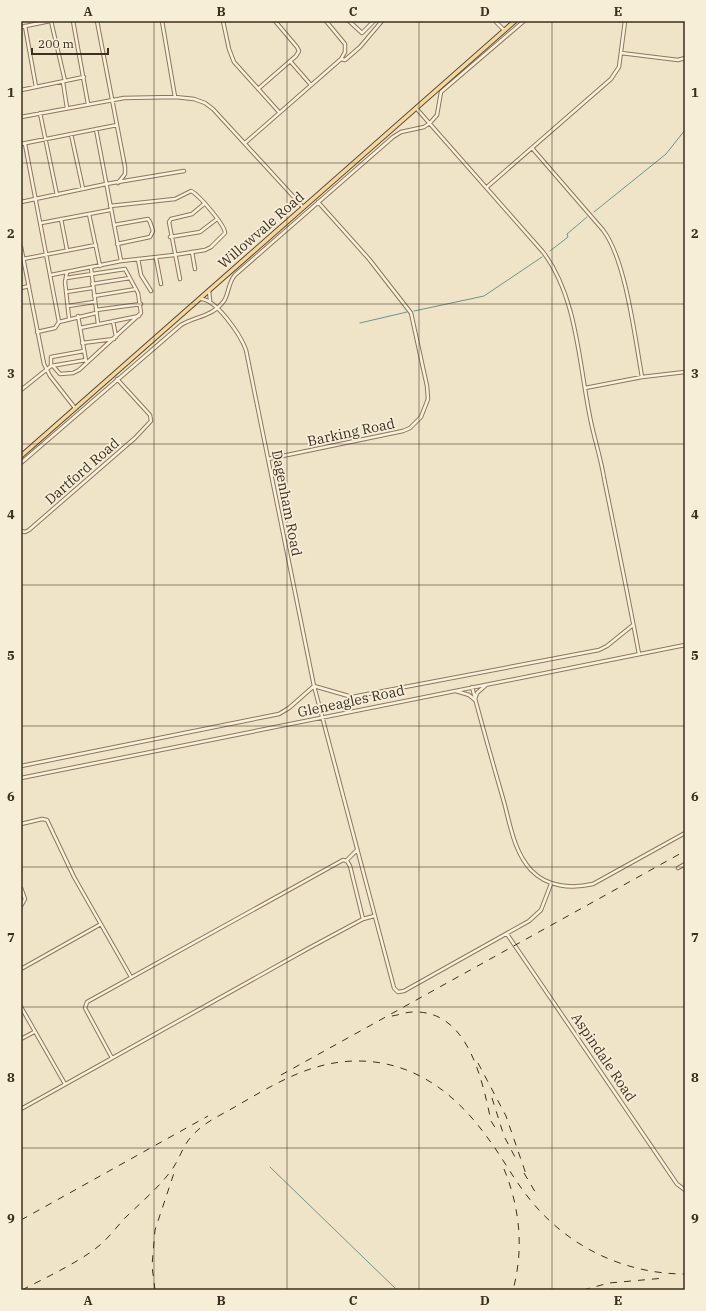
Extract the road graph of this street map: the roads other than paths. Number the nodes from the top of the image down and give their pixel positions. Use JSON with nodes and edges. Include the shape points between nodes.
{"nodes":[{"id":1,"x":51,"y":21,"type":"edge"},
{"id":2,"x":73,"y":21,"type":"edge"},
{"id":3,"x":96,"y":21,"type":"edge"},
{"id":4,"x":162,"y":21,"type":"edge"},
{"id":5,"x":223,"y":21,"type":"edge"},
{"id":6,"x":274,"y":21,"type":"edge"},
{"id":7,"x":326,"y":21,"type":"edge"},
{"id":8,"x":349,"y":21,"type":"edge"},
{"id":9,"x":374,"y":21,"type":"edge"},
{"id":10,"x":382,"y":21,"type":"edge"},
{"id":11,"x":495,"y":21,"type":"edge"},
{"id":12,"x":515,"y":21,"type":"edge"},
{"id":13,"x":524,"y":21,"type":"edge"},
{"id":14,"x":625,"y":21,"type":"edge"},
{"id":15,"x":23,"y":26,"type":"edge"},
{"id":16,"x":504,"y":30,"type":"junction"},
{"id":17,"x":622,"y":53,"type":"junction"},
{"id":18,"x":341,"y":58,"type":"junction"},
{"id":19,"x":685,"y":58,"type":"edge"},
{"id":20,"x":290,"y":61,"type":"junction"},
{"id":21,"x":84,"y":77,"type":"junction"},
{"id":22,"x":64,"y":82,"type":"junction"},
{"id":23,"x":311,"y":85,"type":"junction"},
{"id":24,"x":36,"y":87,"type":"junction"},
{"id":25,"x":21,"y":90,"type":"edge"},
{"id":26,"x":258,"y":90,"type":"junction"},
{"id":27,"x":175,"y":97,"type":"junction"},
{"id":28,"x":112,"y":100,"type":"junction"},
{"id":29,"x":88,"y":104,"type":"junction"},
{"id":30,"x":416,"y":107,"type":"junction"},
{"id":31,"x":67,"y":108,"type":"junction"},
{"id":32,"x":279,"y":112,"type":"junction"},
{"id":33,"x":40,"y":113,"type":"junction"},
{"id":34,"x":21,"y":117,"type":"edge"},
{"id":35,"x":430,"y":123,"type":"junction"},
{"id":36,"x":117,"y":125,"type":"junction"},
{"id":37,"x":96,"y":129,"type":"junction"},
{"id":38,"x":72,"y":134,"type":"junction"},
{"id":39,"x":46,"y":139,"type":"junction"},
{"id":40,"x":245,"y":143,"type":"junction"},
{"id":41,"x":23,"y":144,"type":"edge"},
{"id":42,"x":532,"y":148,"type":"junction"},
{"id":43,"x":184,"y":172,"type":"dead end"},
{"id":44,"x":118,"y":182,"type":"junction"},
{"id":45,"x":106,"y":184,"type":"junction"},
{"id":46,"x":487,"y":187,"type":"junction"},
{"id":47,"x":83,"y":189,"type":"junction"},
{"id":48,"x":57,"y":195,"type":"junction"},
{"id":49,"x":35,"y":199,"type":"junction"},
{"id":50,"x":21,"y":202,"type":"edge"},
{"id":51,"x":318,"y":202,"type":"junction"},
{"id":52,"x":204,"y":204,"type":"junction"},
{"id":53,"x":303,"y":207,"type":"junction"},
{"id":54,"x":110,"y":208,"type":"junction"},
{"id":55,"x":89,"y":214,"type":"junction"},
{"id":56,"x":61,"y":219,"type":"junction"},
{"id":57,"x":217,"y":219,"type":"junction"},
{"id":58,"x":41,"y":224,"type":"junction"},
{"id":59,"x":114,"y":225,"type":"junction"},
{"id":60,"x":170,"y":237,"type":"junction"},
{"id":61,"x":117,"y":244,"type":"junction"},
{"id":62,"x":96,"y":245,"type":"junction"},
{"id":63,"x":21,"y":247,"type":"edge"},
{"id":64,"x":67,"y":250,"type":"junction"},
{"id":65,"x":192,"y":252,"type":"junction"},
{"id":66,"x":46,"y":254,"type":"junction"},
{"id":67,"x":174,"y":256,"type":"junction"},
{"id":68,"x":23,"y":258,"type":"junction"},
{"id":69,"x":156,"y":258,"type":"junction"},
{"id":70,"x":138,"y":259,"type":"junction"},
{"id":71,"x":121,"y":261,"type":"junction"},
{"id":72,"x":100,"y":266,"type":"junction"},
{"id":73,"x":91,"y":268,"type":"junction"},
{"id":74,"x":195,"y":269,"type":"dead end"},
{"id":75,"x":67,"y":272,"type":"junction"},
{"id":76,"x":91,"y":274,"type":"junction"},
{"id":77,"x":51,"y":275,"type":"junction"},
{"id":78,"x":66,"y":278,"type":"junction"},
{"id":79,"x":130,"y":278,"type":"junction"},
{"id":80,"x":180,"y":279,"type":"dead end"},
{"id":81,"x":161,"y":284,"type":"dead end"},
{"id":82,"x":29,"y":286,"type":"junction"},
{"id":83,"x":92,"y":286,"type":"junction"},
{"id":84,"x":21,"y":288,"type":"edge"},
{"id":85,"x":136,"y":289,"type":"junction"},
{"id":86,"x":209,"y":290,"type":"junction"},
{"id":87,"x":151,"y":291,"type":"dead end"},
{"id":88,"x":66,"y":292,"type":"junction"},
{"id":89,"x":94,"y":296,"type":"junction"},
{"id":90,"x":200,"y":299,"type":"junction"},
{"id":91,"x":94,"y":302,"type":"junction"},
{"id":92,"x":211,"y":302,"type":"junction"},
{"id":93,"x":141,"y":304,"type":"junction"},
{"id":94,"x":68,"y":306,"type":"junction"},
{"id":95,"x":217,"y":308,"type":"junction"},
{"id":96,"x":96,"y":312,"type":"junction"},
{"id":97,"x":78,"y":316,"type":"junction"},
{"id":98,"x":139,"y":316,"type":"junction"},
{"id":99,"x":69,"y":318,"type":"junction"},
{"id":100,"x":113,"y":321,"type":"junction"},
{"id":101,"x":59,"y":322,"type":"junction"},
{"id":102,"x":98,"y":324,"type":"junction"},
{"id":103,"x":80,"y":328,"type":"junction"},
{"id":104,"x":38,"y":332,"type":"junction"},
{"id":105,"x":115,"y":338,"type":"junction"},
{"id":106,"x":82,"y":342,"type":"junction"},
{"id":107,"x":84,"y":351,"type":"junction"},
{"id":108,"x":86,"y":362,"type":"junction"},
{"id":109,"x":52,"y":366,"type":"junction"},
{"id":110,"x":46,"y":369,"type":"junction"},
{"id":111,"x":685,"y":372,"type":"edge"},
{"id":112,"x":642,"y":377,"type":"junction"},
{"id":113,"x":117,"y":379,"type":"junction"},
{"id":114,"x":585,"y":388,"type":"junction"},
{"id":115,"x":21,"y":390,"type":"edge"},
{"id":116,"x":75,"y":408,"type":"junction"},
{"id":117,"x":21,"y":456,"type":"edge"},
{"id":118,"x":268,"y":459,"type":"junction"},
{"id":119,"x":21,"y":463,"type":"edge"},
{"id":120,"x":21,"y":531,"type":"edge"},
{"id":121,"x":633,"y":625,"type":"junction"},
{"id":122,"x":685,"y":645,"type":"edge"},
{"id":123,"x":639,"y":654,"type":"junction"},
{"id":124,"x":487,"y":684,"type":"junction"},
{"id":125,"x":314,"y":686,"type":"junction"},
{"id":126,"x":472,"y":687,"type":"junction"},
{"id":127,"x":454,"y":691,"type":"junction"},
{"id":128,"x":475,"y":700,"type":"junction"},
{"id":129,"x":321,"y":718,"type":"junction"},
{"id":130,"x":21,"y":766,"type":"edge"},
{"id":131,"x":21,"y":778,"type":"edge"},
{"id":132,"x":21,"y":824,"type":"edge"},
{"id":133,"x":685,"y":833,"type":"edge"},
{"id":134,"x":358,"y":850,"type":"junction"},
{"id":135,"x":346,"y":860,"type":"junction"},
{"id":136,"x":685,"y":864,"type":"edge"},
{"id":137,"x":678,"y":868,"type":"dead end"},
{"id":138,"x":552,"y":884,"type":"junction"},
{"id":139,"x":21,"y":888,"type":"edge"},
{"id":140,"x":21,"y":906,"type":"edge"},
{"id":141,"x":374,"y":916,"type":"junction"},
{"id":142,"x":363,"y":919,"type":"junction"},
{"id":143,"x":101,"y":924,"type":"junction"},
{"id":144,"x":507,"y":934,"type":"junction"},
{"id":145,"x":21,"y":969,"type":"edge"},
{"id":146,"x":132,"y":977,"type":"junction"},
{"id":147,"x":21,"y":1007,"type":"edge"},
{"id":148,"x":34,"y":1032,"type":"junction"},
{"id":149,"x":21,"y":1039,"type":"edge"},
{"id":150,"x":112,"y":1058,"type":"junction"},
{"id":151,"x":65,"y":1084,"type":"junction"},
{"id":152,"x":21,"y":1109,"type":"edge"},
{"id":153,"x":685,"y":1190,"type":"edge"}],
"edges":[{"from":1,"to":15,"type":"street"},
{"from":1,"to":22,"type":"street"},
{"from":2,"to":21,"type":"street"},
{"from":3,"to":28,"type":"street"},
{"from":4,"to":27,"type":"street"},
{"from":5,"to":26,"type":"street","via":[[234,62]]},
{"from":6,"to":20,"type":"street","via":[[299,50],[298,55]]},
{"from":7,"to":18,"type":"street","via":[[346,44]]},
{"from":8,"to":9,"type":"street","via":[[362,33]]},
{"from":10,"to":18,"type":"street","via":[[352,56],[345,60]]},
{"from":11,"to":16,"type":"street"},
{"from":12,"to":16,"type":"main road","name":"Willowvale Road"},
{"from":13,"to":35,"type":"street","via":[[441,92],[437,115]]},
{"from":14,"to":17,"type":"street"},
{"from":15,"to":24,"type":"street"},
{"from":16,"to":30,"type":"main road","name":"Willowvale Road"},
{"from":17,"to":19,"type":"street","via":[[678,60]]},
{"from":17,"to":42,"type":"street","via":[[619,67],[611,78]]},
{"from":18,"to":23,"type":"street"},
{"from":20,"to":23,"type":"street"},
{"from":20,"to":26,"type":"street"},
{"from":21,"to":22,"type":"street"},
{"from":21,"to":29,"type":"street"},
{"from":22,"to":24,"type":"street"},
{"from":22,"to":31,"type":"street"},
{"from":23,"to":32,"type":"street"},
{"from":24,"to":25,"type":"street"},
{"from":26,"to":32,"type":"street"},
{"from":27,"to":28,"type":"street"},
{"from":27,"to":40,"type":"street","via":[[205,102]]},
{"from":28,"to":29,"type":"street"},
{"from":28,"to":36,"type":"street"},
{"from":29,"to":31,"type":"street"},
{"from":30,"to":35,"type":"street"},
{"from":30,"to":53,"type":"main road","name":"Willowvale Road"},
{"from":31,"to":33,"type":"street"},
{"from":32,"to":40,"type":"street"},
{"from":33,"to":34,"type":"street"},
{"from":33,"to":39,"type":"street"},
{"from":35,"to":46,"type":"street"},
{"from":35,"to":51,"type":"street","via":[[393,137]]},
{"from":36,"to":37,"type":"street"},
{"from":36,"to":44,"type":"street","via":[[125,171]]},
{"from":37,"to":38,"type":"street"},
{"from":37,"to":45,"type":"street"},
{"from":38,"to":39,"type":"street"},
{"from":38,"to":47,"type":"street"},
{"from":39,"to":41,"type":"street"},
{"from":39,"to":48,"type":"street"},
{"from":40,"to":53,"type":"street"},
{"from":41,"to":49,"type":"street"},
{"from":42,"to":46,"type":"street"},
{"from":42,"to":112,"type":"street","via":[[612,243],[623,280]]},
{"from":43,"to":44,"type":"street"},
{"from":44,"to":45,"type":"street"},
{"from":45,"to":47,"type":"street"},
{"from":45,"to":54,"type":"street"},
{"from":46,"to":114,"type":"street","via":[[543,252],[560,279],[568,303]]},
{"from":47,"to":48,"type":"street"},
{"from":48,"to":49,"type":"street"},
{"from":49,"to":50,"type":"street"},
{"from":49,"to":58,"type":"street"},
{"from":51,"to":95,"type":"street","via":[[235,275],[224,301]]},
{"from":51,"to":118,"type":"street","name":"Barking Road","via":[[410,310],[428,392],[427,406],[416,423],[403,431]]},
{"from":52,"to":54,"type":"street","via":[[191,191],[175,199]]},
{"from":52,"to":57,"type":"street"},
{"from":52,"to":60,"type":"street","via":[[192,214],[170,220]]},
{"from":53,"to":86,"type":"main road","name":"Willowvale Road"},
{"from":54,"to":55,"type":"street"},
{"from":54,"to":59,"type":"street"},
{"from":55,"to":56,"type":"street"},
{"from":55,"to":62,"type":"street"},
{"from":56,"to":58,"type":"street"},
{"from":56,"to":64,"type":"street"},
{"from":57,"to":60,"type":"street","via":[[200,232]]},
{"from":57,"to":65,"type":"street","via":[[225,229],[224,235],[208,248]]},
{"from":58,"to":66,"type":"street"},
{"from":59,"to":61,"type":"street"},
{"from":59,"to":61,"type":"street","via":[[148,219],[153,231],[150,237]]},
{"from":60,"to":67,"type":"street"},
{"from":61,"to":71,"type":"street"},
{"from":62,"to":64,"type":"street"},
{"from":62,"to":72,"type":"street"},
{"from":63,"to":68,"type":"street"},
{"from":64,"to":66,"type":"street"},
{"from":65,"to":67,"type":"street"},
{"from":65,"to":74,"type":"street"},
{"from":66,"to":68,"type":"street"},
{"from":66,"to":77,"type":"street"},
{"from":67,"to":69,"type":"street"},
{"from":67,"to":80,"type":"street"},
{"from":68,"to":82,"type":"street"},
{"from":69,"to":70,"type":"street"},
{"from":69,"to":81,"type":"street"},
{"from":70,"to":71,"type":"street"},
{"from":70,"to":87,"type":"street","via":[[141,275]]},
{"from":71,"to":72,"type":"street"},
{"from":72,"to":73,"type":"street"},
{"from":73,"to":75,"type":"street"},
{"from":73,"to":76,"type":"street"},
{"from":75,"to":77,"type":"street"},
{"from":75,"to":78,"type":"street"},
{"from":76,"to":78,"type":"street"},
{"from":76,"to":79,"type":"street","via":[[124,269]]},
{"from":76,"to":83,"type":"street"},
{"from":77,"to":101,"type":"street"},
{"from":78,"to":88,"type":"street"},
{"from":79,"to":83,"type":"street"},
{"from":79,"to":85,"type":"street"},
{"from":82,"to":84,"type":"street"},
{"from":82,"to":104,"type":"street"},
{"from":83,"to":88,"type":"street"},
{"from":83,"to":89,"type":"street"},
{"from":85,"to":89,"type":"street"},
{"from":85,"to":93,"type":"street"},
{"from":86,"to":90,"type":"main road","name":"Willowvale Road"},
{"from":86,"to":92,"type":"street"},
{"from":88,"to":94,"type":"street"},
{"from":89,"to":91,"type":"street"},
{"from":90,"to":92,"type":"street","name":"Dagenham Road"},
{"from":90,"to":116,"type":"main road","name":"Willowvale Road"},
{"from":91,"to":94,"type":"street"},
{"from":91,"to":96,"type":"street"},
{"from":92,"to":95,"type":"street","name":"Dagenham Road"},
{"from":93,"to":96,"type":"street"},
{"from":93,"to":98,"type":"street"},
{"from":94,"to":99,"type":"street"},
{"from":95,"to":113,"type":"street","via":[[201,318],[181,324]]},
{"from":95,"to":118,"type":"street","name":"Dagenham Road","via":[[240,336],[246,350]]},
{"from":96,"to":97,"type":"street"},
{"from":96,"to":102,"type":"street"},
{"from":97,"to":99,"type":"street"},
{"from":97,"to":103,"type":"street"},
{"from":98,"to":100,"type":"street"},
{"from":98,"to":105,"type":"street"},
{"from":99,"to":101,"type":"street"},
{"from":100,"to":102,"type":"street"},
{"from":100,"to":105,"type":"street"},
{"from":101,"to":104,"type":"street","via":[[55,328]]},
{"from":102,"to":103,"type":"street"},
{"from":103,"to":106,"type":"street"},
{"from":104,"to":110,"type":"street"},
{"from":105,"to":106,"type":"street"},
{"from":105,"to":108,"type":"street"},
{"from":106,"to":107,"type":"street"},
{"from":107,"to":108,"type":"street"},
{"from":107,"to":109,"type":"street","via":[[51,357]]},
{"from":108,"to":109,"type":"street"},
{"from":108,"to":109,"type":"street","via":[[73,373],[64,375]]},
{"from":109,"to":110,"type":"street"},
{"from":110,"to":115,"type":"street"},
{"from":110,"to":116,"type":"street"},
{"from":111,"to":112,"type":"street"},
{"from":112,"to":114,"type":"street"},
{"from":113,"to":119,"type":"street"},
{"from":113,"to":120,"type":"street","name":"Dartford Road","via":[[150,415],[149,424],[29,530]]},
{"from":114,"to":121,"type":"street"},
{"from":116,"to":117,"type":"main road","name":"Willowvale Road"},
{"from":118,"to":125,"type":"street","name":"Dagenham Road"},
{"from":121,"to":123,"type":"street"},
{"from":121,"to":125,"type":"street","via":[[599,650],[352,697]]},
{"from":122,"to":123,"type":"street","name":"Gleneagles Road"},
{"from":123,"to":124,"type":"street","name":"Gleneagles Road"},
{"from":124,"to":126,"type":"street","name":"Gleneagles Road"},
{"from":124,"to":128,"type":"street","via":[[477,693]]},
{"from":125,"to":129,"type":"street","name":"Dagenham Road"},
{"from":125,"to":130,"type":"street","via":[[279,714]]},
{"from":126,"to":127,"type":"street","name":"Gleneagles Road"},
{"from":126,"to":128,"type":"street"},
{"from":127,"to":128,"type":"street","via":[[469,695]]},
{"from":127,"to":129,"type":"street","name":"Gleneagles Road"},
{"from":128,"to":138,"type":"street","via":[[519,852],[531,870]]},
{"from":129,"to":131,"type":"street","name":"Gleneagles Road"},
{"from":129,"to":134,"type":"street","name":"Dagenham Road"},
{"from":132,"to":143,"type":"street","via":[[47,820],[74,877]]},
{"from":133,"to":138,"type":"street","via":[[593,884],[575,887]]},
{"from":134,"to":135,"type":"street"},
{"from":134,"to":141,"type":"street","name":"Dagenham Road"},
{"from":135,"to":142,"type":"street","via":[[350,866]]},
{"from":135,"to":146,"type":"street"},
{"from":136,"to":137,"type":"street"},
{"from":138,"to":144,"type":"street","via":[[539,913]]},
{"from":139,"to":140,"type":"street","via":[[25,899]]},
{"from":141,"to":142,"type":"street"},
{"from":141,"to":144,"type":"street","name":"Dagenham Road","via":[[394,987],[398,992]]},
{"from":142,"to":150,"type":"street"},
{"from":143,"to":145,"type":"street"},
{"from":143,"to":146,"type":"street"},
{"from":144,"to":153,"type":"street","name":"Aspindale Road","via":[[677,1184]]},
{"from":146,"to":150,"type":"street","via":[[87,1002],[85,1006]]},
{"from":147,"to":148,"type":"street"},
{"from":148,"to":149,"type":"street"},
{"from":148,"to":151,"type":"street"},
{"from":150,"to":151,"type":"street"},
{"from":151,"to":152,"type":"street"}]}
